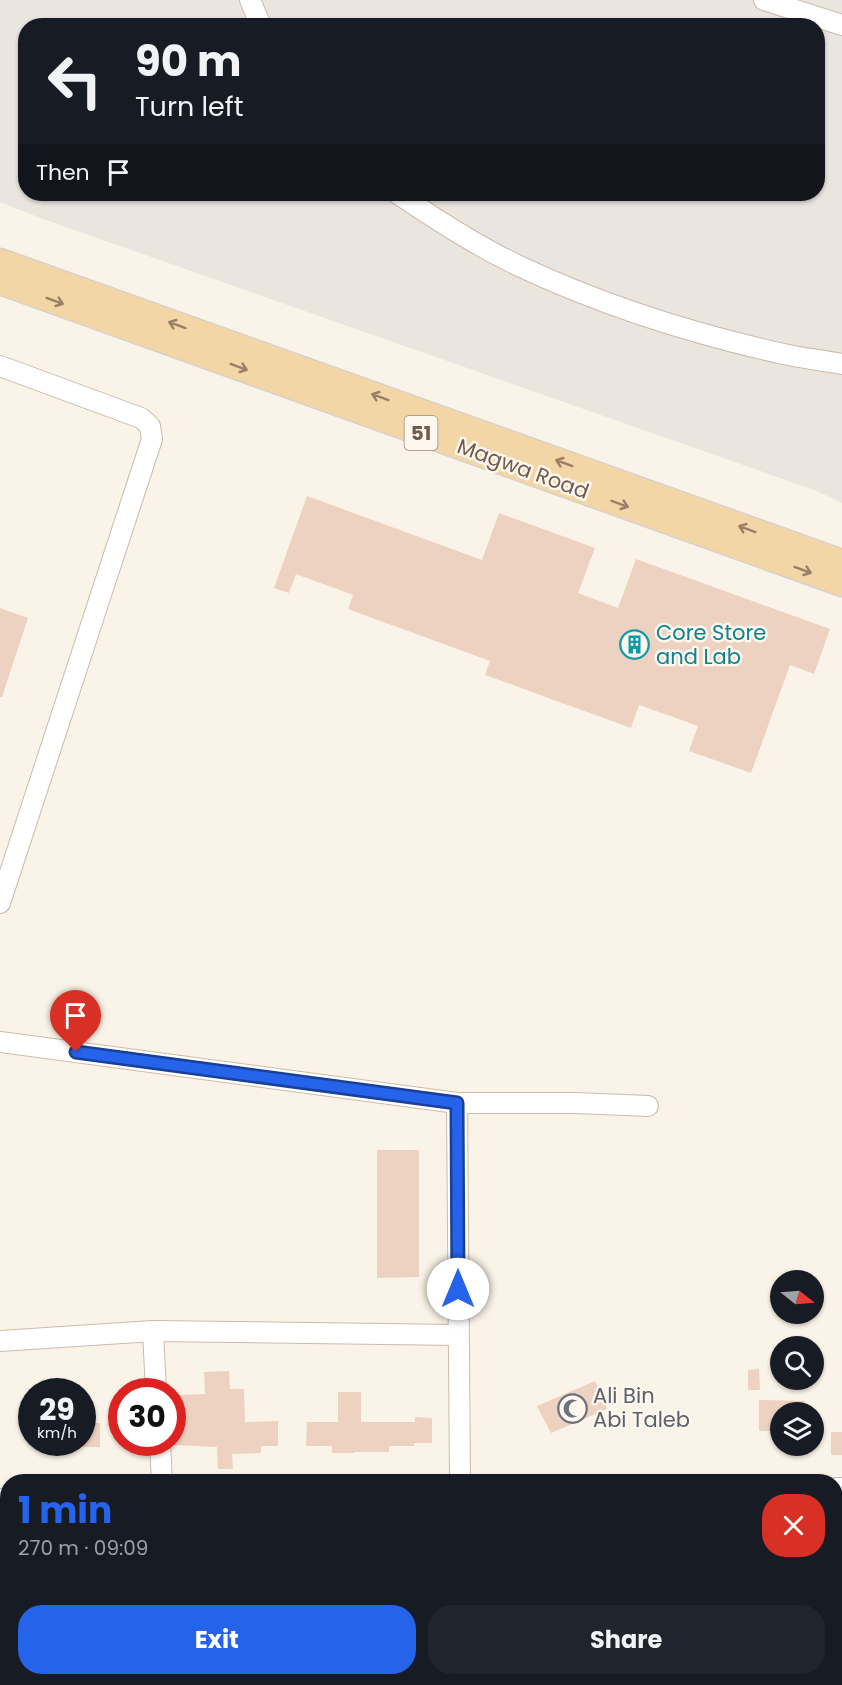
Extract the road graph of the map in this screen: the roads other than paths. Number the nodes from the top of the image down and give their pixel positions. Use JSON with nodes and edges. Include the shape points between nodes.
{"nodes":[{"id":1,"x":250,"y":0,"type":"edge"},
{"id":2,"x":764,"y":0,"type":"edge"},
{"id":3,"x":258,"y":18,"type":"edge"},
{"id":4,"x":818,"y":18,"type":"edge"},
{"id":5,"x":825,"y":20,"type":"edge"},
{"id":6,"x":842,"y":26,"type":"edge"},
{"id":7,"x":408,"y":201,"type":"edge"},
{"id":8,"x":0,"y":261,"type":"edge"},
{"id":9,"x":0,"y":282,"type":"edge"},
{"id":10,"x":842,"y":364,"type":"edge"},
{"id":11,"x":0,"y":366,"type":"edge"},
{"id":12,"x":842,"y":562,"type":"edge"},
{"id":13,"x":842,"y":584,"type":"edge"},
{"id":14,"x":1,"y":896,"type":"edge"},
{"id":15,"x":3,"y":1038,"type":"edge"},
{"id":16,"x":457,"y":1103,"type":"junction"},
{"id":17,"x":648,"y":1106,"type":"dead end"},
{"id":18,"x":153,"y":1331,"type":"junction"},
{"id":19,"x":458,"y":1335,"type":"junction"},
{"id":20,"x":0,"y":1341,"type":"edge"},
{"id":21,"x":155,"y":1378,"type":"edge"},
{"id":22,"x":161,"y":1456,"type":"edge"},
{"id":23,"x":162,"y":1474,"type":"edge"},
{"id":24,"x":459,"y":1474,"type":"edge"}],
"edges":[{"from":1,"to":3,"type":"street"},
{"from":2,"to":4,"type":"street"},
{"from":5,"to":6,"type":"street"},
{"from":7,"to":10,"type":"street","via":[[519,266],[596,298],[685,330],[781,354]]},
{"from":12,"to":8,"type":"main road","name":"Magwa Road","number":"51","one_way":true},
{"from":9,"to":13,"type":"main road","name":"Magwa Road","number":"51","one_way":true},
{"from":11,"to":14,"type":"street","via":[[141,418],[150,426],[152,439]]},
{"from":15,"to":16,"type":"street"},
{"from":16,"to":17,"type":"street"},
{"from":16,"to":19,"type":"street"},
{"from":18,"to":19,"type":"street"},
{"from":18,"to":20,"type":"street"},
{"from":18,"to":21,"type":"street"},
{"from":19,"to":24,"type":"street"},
{"from":22,"to":23,"type":"street"}]}
